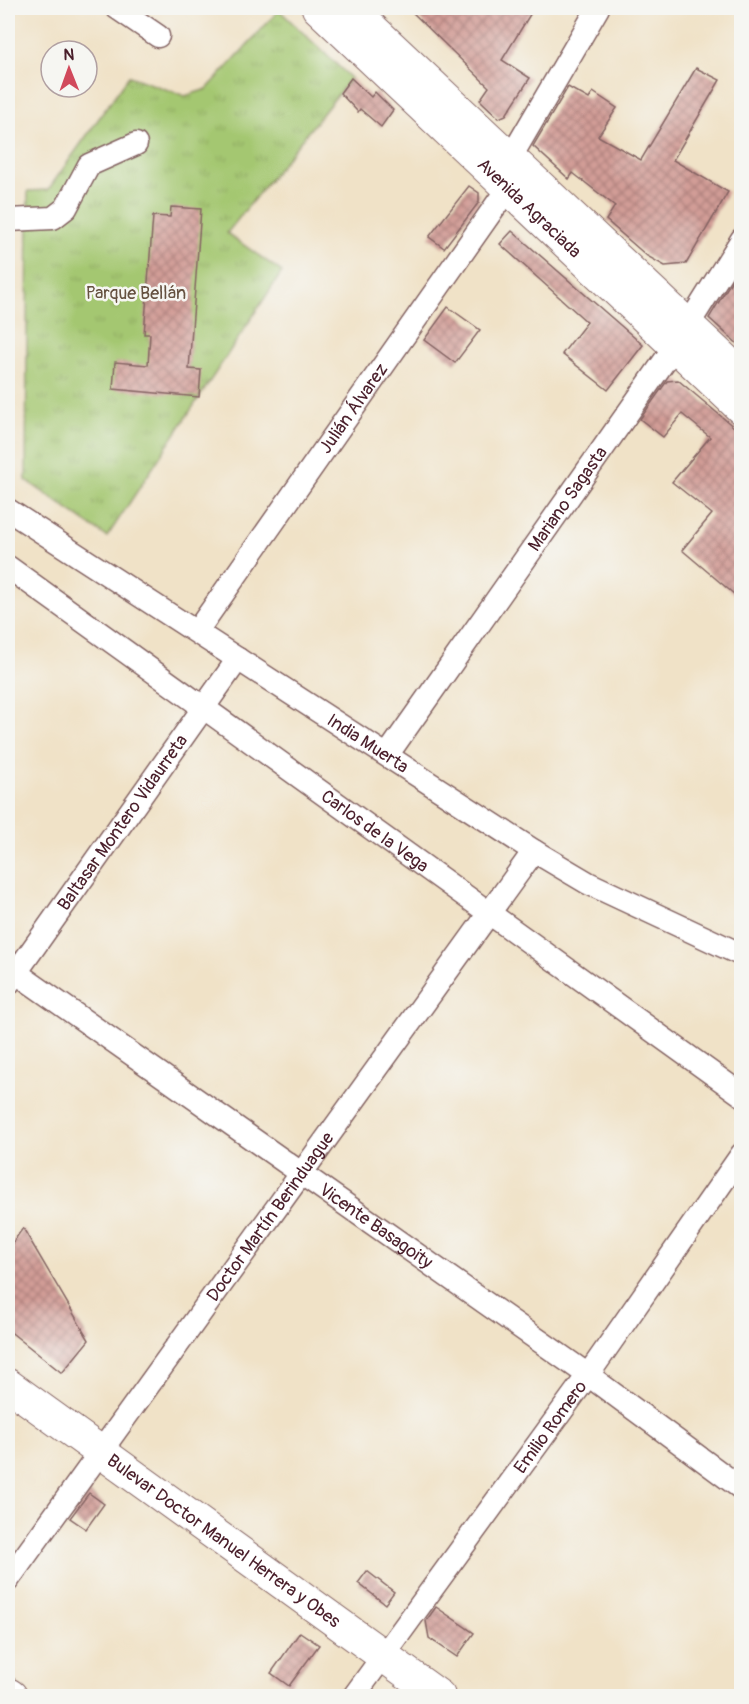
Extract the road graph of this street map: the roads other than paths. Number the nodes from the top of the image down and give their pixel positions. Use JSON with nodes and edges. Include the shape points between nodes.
{"nodes":[{"id":1,"x":117,"y":8,"type":"edge"},
{"id":2,"x":318,"y":8,"type":"edge"},
{"id":3,"x":350,"y":8,"type":"edge"},
{"id":4,"x":598,"y":8,"type":"edge"},
{"id":5,"x":158,"y":36,"type":"dead end"},
{"id":6,"x":136,"y":144,"type":"dead end"},
{"id":7,"x":511,"y":157,"type":"junction"},
{"id":8,"x":508,"y":188,"type":"junction"},
{"id":9,"x":8,"y":218,"type":"edge"},
{"id":10,"x":8,"y":235,"type":"edge"},
{"id":11,"x":741,"y":239,"type":"edge"},
{"id":12,"x":681,"y":335,"type":"junction"},
{"id":13,"x":741,"y":376,"type":"edge"},
{"id":14,"x":741,"y":409,"type":"edge"},
{"id":15,"x":8,"y":510,"type":"edge"},
{"id":16,"x":8,"y":567,"type":"edge"},
{"id":17,"x":197,"y":631,"type":"junction"},
{"id":18,"x":238,"y":659,"type":"junction"},
{"id":19,"x":204,"y":708,"type":"junction"},
{"id":20,"x":388,"y":754,"type":"junction"},
{"id":21,"x":534,"y":851,"type":"junction"},
{"id":22,"x":489,"y":914,"type":"junction"},
{"id":23,"x":741,"y":955,"type":"edge"},
{"id":24,"x":10,"y":975,"type":"edge"},
{"id":25,"x":741,"y":1095,"type":"edge"},
{"id":26,"x":741,"y":1154,"type":"edge"},
{"id":27,"x":301,"y":1174,"type":"junction"},
{"id":28,"x":588,"y":1375,"type":"junction"},
{"id":29,"x":8,"y":1384,"type":"edge"},
{"id":30,"x":101,"y":1450,"type":"junction"},
{"id":31,"x":741,"y":1489,"type":"edge"},
{"id":32,"x":8,"y":1580,"type":"edge"},
{"id":33,"x":382,"y":1658,"type":"junction"},
{"id":34,"x":8,"y":1694,"type":"edge"},
{"id":35,"x":11,"y":1696,"type":"edge"},
{"id":36,"x":354,"y":1696,"type":"edge"},
{"id":37,"x":439,"y":1696,"type":"edge"}],
"edges":[{"from":1,"to":5,"type":"street"},
{"from":2,"to":8,"type":"main road","name":"Avenida Agraciada"},
{"from":3,"to":7,"type":"main road","name":"Avenida Agraciada"},
{"from":4,"to":7,"type":"street"},
{"from":6,"to":9,"type":"street","via":[[89,165],[66,208],[53,218]]},
{"from":7,"to":12,"type":"main road","name":"Avenida Agraciada"},
{"from":8,"to":12,"type":"main road","name":"Avenida Agraciada"},
{"from":8,"to":17,"type":"street","name":"Julián Álvarez"},
{"from":9,"to":10,"type":"street"},
{"from":11,"to":12,"type":"street","name":"Mariano Sagasta"},
{"from":12,"to":13,"type":"main road","name":"Avenida Agraciada"},
{"from":12,"to":14,"type":"main road","name":"Avenida Agraciada"},
{"from":12,"to":20,"type":"street","name":"Mariano Sagasta"},
{"from":15,"to":17,"type":"street","name":"India Muerta"},
{"from":16,"to":19,"type":"street","name":"Carlos de la Vega"},
{"from":17,"to":18,"type":"street","name":"India Muerta"},
{"from":18,"to":19,"type":"street","name":"Baltasar Montero Vidaurreta"},
{"from":18,"to":20,"type":"street","name":"India Muerta"},
{"from":19,"to":22,"type":"street","name":"Carlos de la Vega"},
{"from":19,"to":24,"type":"street","name":"Baltasar Montero Vidaurreta"},
{"from":20,"to":21,"type":"street","name":"India Muerta"},
{"from":21,"to":22,"type":"street","name":"Doctor Martín Berinduague"},
{"from":21,"to":23,"type":"street","name":"India Muerta","via":[[588,883]]},
{"from":22,"to":25,"type":"street","name":"Carlos de la Vega"},
{"from":22,"to":27,"type":"street","name":"Doctor Martín Berinduague"},
{"from":24,"to":27,"type":"street","name":"Vicente Basagoity"},
{"from":26,"to":28,"type":"street","name":"Emilio Romero"},
{"from":27,"to":28,"type":"street","name":"Vicente Basagoity"},
{"from":27,"to":30,"type":"street","name":"Doctor Martín Berinduague"},
{"from":28,"to":31,"type":"street","name":"Vicente Basagoity"},
{"from":28,"to":33,"type":"street","name":"Emilio Romero"},
{"from":29,"to":30,"type":"main road","name":"Bulevar Doctor Manuel Herrera y Obes"},
{"from":30,"to":32,"type":"street","name":"Doctor Martín Berinduague"},
{"from":30,"to":33,"type":"main road","name":"Bulevar Doctor Manuel Herrera y Obes"},
{"from":33,"to":36,"type":"street","name":"Emilio Romero"},
{"from":33,"to":37,"type":"main road","name":"Bulevar Doctor Manuel Herrera y Obes"},
{"from":34,"to":35,"type":"main road"}]}
